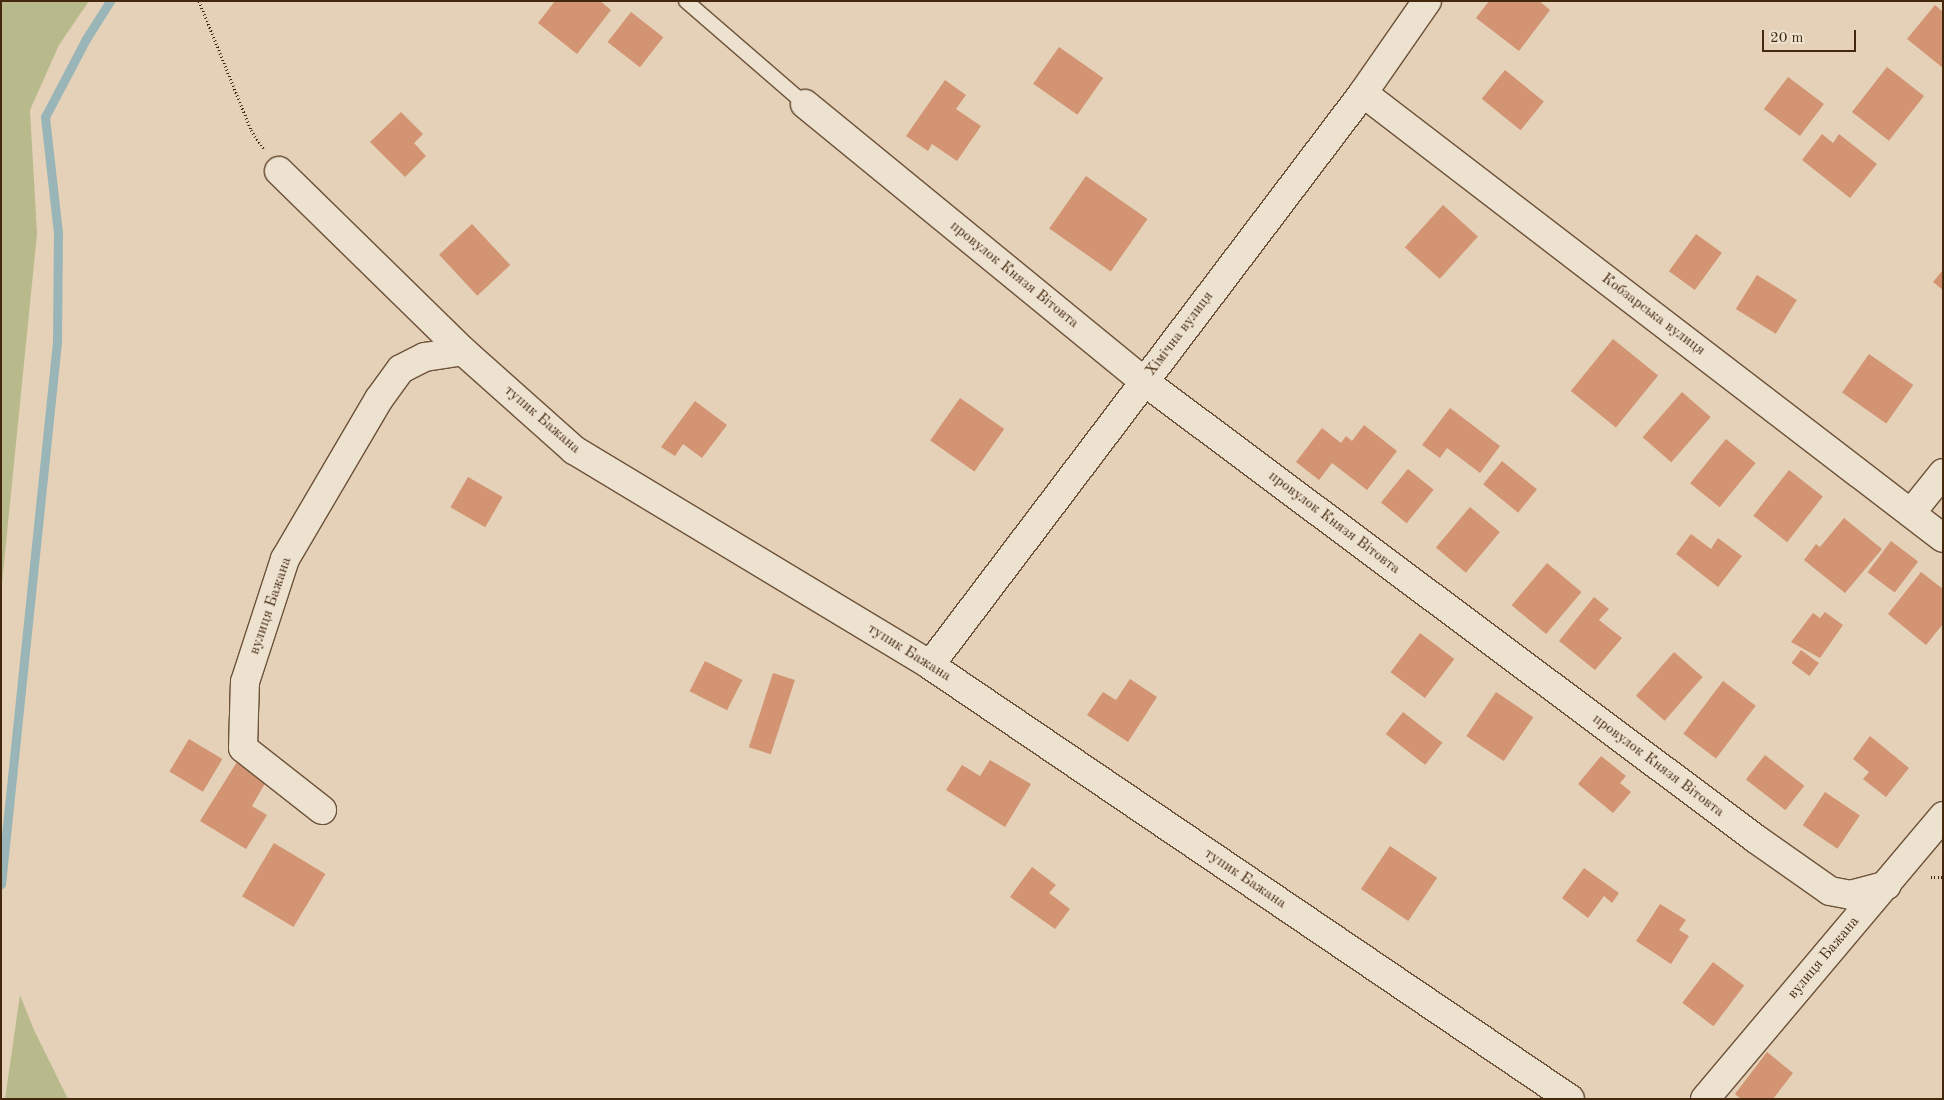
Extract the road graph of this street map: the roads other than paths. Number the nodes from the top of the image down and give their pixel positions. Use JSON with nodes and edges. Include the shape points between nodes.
{"nodes":[{"id":1,"x":686,"y":1,"type":"edge"},
{"id":2,"x":1427,"y":1,"type":"edge"},
{"id":3,"x":1363,"y":93,"type":"junction"},
{"id":4,"x":805,"y":104,"type":"joint"},
{"id":5,"x":280,"y":171,"type":"road end"},
{"id":6,"x":463,"y":351,"type":"junction"},
{"id":7,"x":1145,"y":382,"type":"junction"},
{"id":8,"x":1943,"y":472,"type":"edge"},
{"id":9,"x":1911,"y":513,"type":"junction"},
{"id":10,"x":1943,"y":538,"type":"edge"},
{"id":11,"x":930,"y":665,"type":"junction"},
{"id":12,"x":322,"y":810,"type":"dead end"},
{"id":13,"x":1943,"y":816,"type":"edge"},
{"id":14,"x":1886,"y":884,"type":"junction"},
{"id":15,"x":1570,"y":1099,"type":"edge"},
{"id":16,"x":1704,"y":1099,"type":"edge"}],
"edges":[{"from":1,"to":4,"type":"lane"},
{"from":2,"to":3,"type":"street","name":"Хімічна вулиця"},
{"from":3,"to":7,"type":"street","name":"Хімічна вулиця"},
{"from":3,"to":9,"type":"street","name":"Кобзарська вулиця"},
{"from":4,"to":7,"type":"street","name":"провулок Князя Вітовта"},
{"from":5,"to":6,"type":"street","name":"тупик Бажана"},
{"from":6,"to":11,"type":"street","name":"тупик Бажана","via":[[574,450]]},
{"from":6,"to":12,"type":"street","name":"вулиця Бажана","via":[[425,357],[401,369],[379,399],[285,559],[245,682],[243,748]]},
{"from":7,"to":11,"type":"street","name":"Хімічна вулиця"},
{"from":7,"to":14,"type":"street","name":"провулок Князя Вітовта","via":[[1748,834],[1830,891],[1850,895]]},
{"from":8,"to":9,"type":"street"},
{"from":9,"to":10,"type":"street","name":"Кобзарська вулиця"},
{"from":11,"to":15,"type":"street","name":"тупик Бажана"},
{"from":13,"to":14,"type":"street","name":"вулиця Бажана"},
{"from":14,"to":16,"type":"street","name":"вулиця Бажана"}]}
